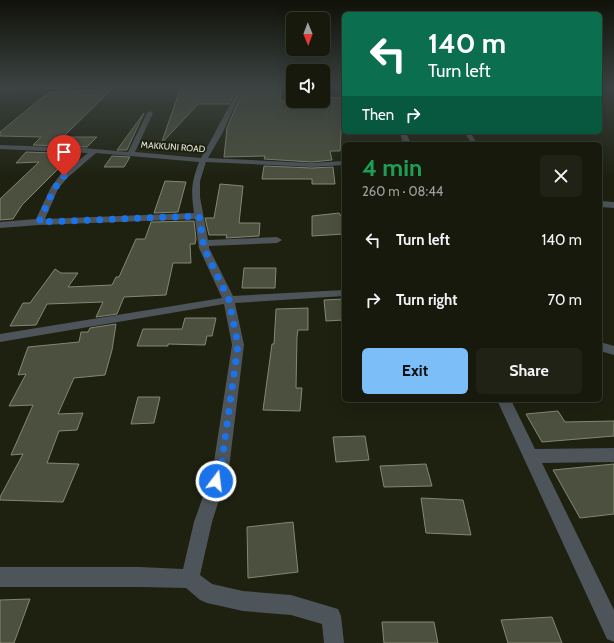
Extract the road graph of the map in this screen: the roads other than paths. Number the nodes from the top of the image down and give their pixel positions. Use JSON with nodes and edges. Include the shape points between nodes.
{"nodes":[{"id":1,"x":148,"y":117,"type":"edge"},
{"id":2,"x":227,"y":117,"type":"edge"},
{"id":3,"x":468,"y":134,"type":"edge"},
{"id":4,"x":472,"y":140,"type":"dead end"},
{"id":5,"x":0,"y":147,"type":"edge"},
{"id":6,"x":93,"y":152,"type":"junction"},
{"id":7,"x":131,"y":154,"type":"junction"},
{"id":8,"x":203,"y":160,"type":"junction"},
{"id":9,"x":342,"y":163,"type":"edge"},
{"id":10,"x":602,"y":204,"type":"edge"},
{"id":11,"x":614,"y":205,"type":"edge"},
{"id":12,"x":199,"y":216,"type":"junction"},
{"id":13,"x":39,"y":222,"type":"junction"},
{"id":14,"x":0,"y":225,"type":"edge"},
{"id":15,"x":277,"y":240,"type":"dead end"},
{"id":16,"x":203,"y":243,"type":"junction"},
{"id":17,"x":342,"y":293,"type":"edge"},
{"id":18,"x":229,"y":300,"type":"junction"},
{"id":19,"x":0,"y":338,"type":"edge"},
{"id":20,"x":602,"y":347,"type":"edge"},
{"id":21,"x":614,"y":351,"type":"edge"},
{"id":22,"x":505,"y":402,"type":"edge"},
{"id":23,"x":614,"y":455,"type":"edge"},
{"id":24,"x":531,"y":456,"type":"junction"},
{"id":25,"x":0,"y":577,"type":"edge"},
{"id":26,"x":190,"y":579,"type":"junction"},
{"id":27,"x":614,"y":632,"type":"edge"},
{"id":28,"x":334,"y":643,"type":"edge"}],
"edges":[{"from":1,"to":7,"type":"street"},
{"from":2,"to":8,"type":"street"},
{"from":3,"to":4,"type":"street"},
{"from":5,"to":6,"type":"street","name":"MAKKUNI ROAD"},
{"from":6,"to":7,"type":"street","name":"MAKKUNI ROAD"},
{"from":6,"to":13,"type":"street","via":[[64,176],[54,189]]},
{"from":7,"to":8,"type":"street","name":"MAKKUNI ROAD"},
{"from":8,"to":9,"type":"street","name":"MAKKUNI ROAD","via":[[312,165]]},
{"from":8,"to":12,"type":"street","via":[[196,181]]},
{"from":10,"to":11,"type":"street"},
{"from":12,"to":13,"type":"street"},
{"from":12,"to":16,"type":"street"},
{"from":13,"to":14,"type":"street"},
{"from":15,"to":16,"type":"street"},
{"from":16,"to":18,"type":"street"},
{"from":17,"to":18,"type":"street"},
{"from":18,"to":19,"type":"street"},
{"from":18,"to":26,"type":"street","via":[[238,345],[221,468],[203,522]]},
{"from":20,"to":21,"type":"street"},
{"from":22,"to":24,"type":"street"},
{"from":23,"to":24,"type":"street"},
{"from":24,"to":27,"type":"street"},
{"from":25,"to":26,"type":"street"},
{"from":26,"to":28,"type":"street","via":[[208,593],[243,602],[291,605],[331,616]]}]}
